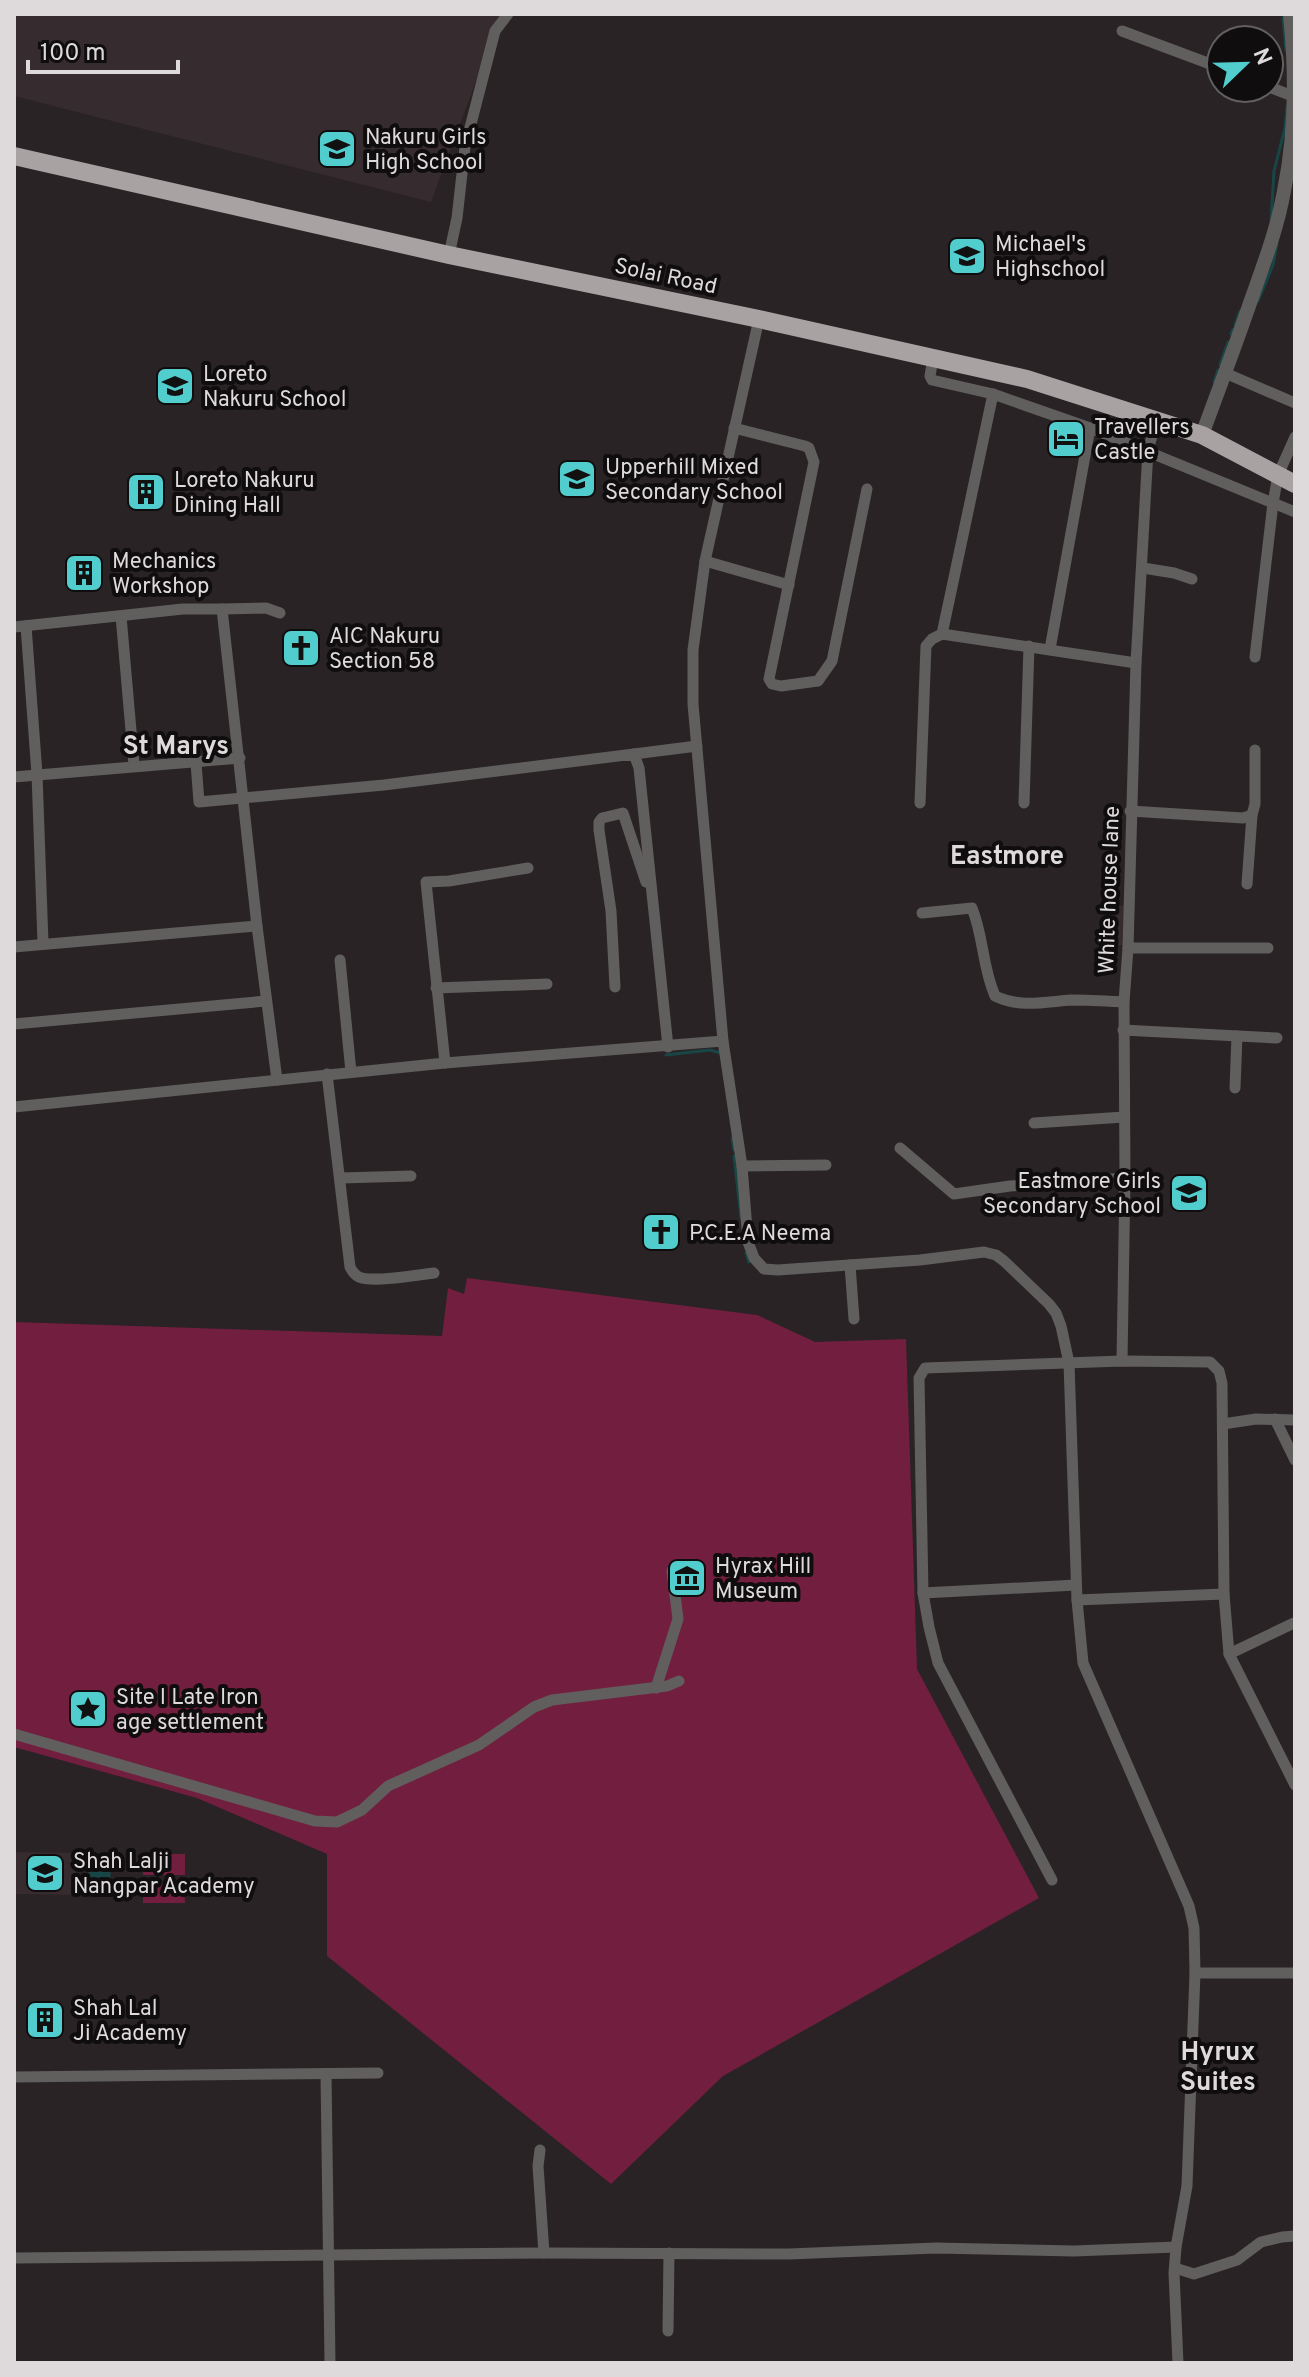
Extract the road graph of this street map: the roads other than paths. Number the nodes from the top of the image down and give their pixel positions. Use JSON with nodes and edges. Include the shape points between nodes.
{"nodes":[{"id":1,"x":508,"y":14,"type":"edge"},
{"id":2,"x":1290,"y":14,"type":"edge"},
{"id":3,"x":497,"y":19,"type":"edge"},
{"id":4,"x":1122,"y":31,"type":"dead end"},
{"id":5,"x":1294,"y":58,"type":"edge"},
{"id":6,"x":1205,"y":62,"type":"edge"},
{"id":7,"x":1295,"y":97,"type":"edge"},
{"id":8,"x":14,"y":156,"type":"edge"},
{"id":9,"x":449,"y":255,"type":"junction"},
{"id":10,"x":759,"y":319,"type":"junction"},
{"id":11,"x":933,"y":358,"type":"junction"},
{"id":12,"x":1225,"y":373,"type":"junction"},
{"id":13,"x":993,"y":394,"type":"junction"},
{"id":14,"x":1295,"y":403,"type":"edge"},
{"id":15,"x":1156,"y":422,"type":"junction"},
{"id":16,"x":734,"y":428,"type":"junction"},
{"id":17,"x":1090,"y":428,"type":"junction"},
{"id":18,"x":1202,"y":435,"type":"junction"},
{"id":19,"x":1295,"y":437,"type":"edge"},
{"id":20,"x":1148,"y":450,"type":"junction"},
{"id":21,"x":1287,"y":479,"type":"edge"},
{"id":22,"x":867,"y":489,"type":"dead end"},
{"id":23,"x":1273,"y":503,"type":"junction"},
{"id":24,"x":1295,"y":512,"type":"edge"},
{"id":25,"x":705,"y":561,"type":"junction"},
{"id":26,"x":1143,"y":568,"type":"junction"},
{"id":27,"x":1192,"y":579,"type":"dead end"},
{"id":28,"x":789,"y":585,"type":"junction"},
{"id":29,"x":222,"y":609,"type":"junction"},
{"id":30,"x":280,"y":613,"type":"dead end"},
{"id":31,"x":121,"y":616,"type":"junction"},
{"id":32,"x":20,"y":626,"type":"edge"},
{"id":33,"x":942,"y":634,"type":"junction"},
{"id":34,"x":1029,"y":646,"type":"junction"},
{"id":35,"x":1050,"y":649,"type":"junction"},
{"id":36,"x":1255,"y":657,"type":"dead end"},
{"id":37,"x":1136,"y":663,"type":"junction"},
{"id":38,"x":697,"y":746,"type":"junction"},
{"id":39,"x":1255,"y":750,"type":"dead end"},
{"id":40,"x":634,"y":754,"type":"junction"},
{"id":41,"x":240,"y":758,"type":"junction"},
{"id":42,"x":196,"y":763,"type":"junction"},
{"id":43,"x":134,"y":765,"type":"junction"},
{"id":44,"x":37,"y":774,"type":"junction"},
{"id":45,"x":14,"y":777,"type":"edge"},
{"id":46,"x":243,"y":798,"type":"junction"},
{"id":47,"x":920,"y":803,"type":"dead end"},
{"id":48,"x":1024,"y":803,"type":"dead end"},
{"id":49,"x":1130,"y":811,"type":"junction"},
{"id":50,"x":1252,"y":815,"type":"junction"},
{"id":51,"x":528,"y":868,"type":"dead end"},
{"id":52,"x":1247,"y":884,"type":"dead end"},
{"id":53,"x":654,"y":905,"type":"junction"},
{"id":54,"x":922,"y":913,"type":"dead end"},
{"id":55,"x":257,"y":926,"type":"junction"},
{"id":56,"x":43,"y":943,"type":"junction"},
{"id":57,"x":14,"y":947,"type":"edge"},
{"id":58,"x":1128,"y":948,"type":"junction"},
{"id":59,"x":1268,"y":948,"type":"dead end"},
{"id":60,"x":340,"y":960,"type":"dead end"},
{"id":61,"x":547,"y":984,"type":"dead end"},
{"id":62,"x":615,"y":987,"type":"dead end"},
{"id":63,"x":436,"y":988,"type":"junction"},
{"id":64,"x":266,"y":1001,"type":"junction"},
{"id":65,"x":1124,"y":1002,"type":"junction"},
{"id":66,"x":14,"y":1024,"type":"edge"},
{"id":67,"x":1123,"y":1030,"type":"junction"},
{"id":68,"x":1237,"y":1036,"type":"junction"},
{"id":69,"x":1277,"y":1038,"type":"dead end"},
{"id":70,"x":723,"y":1041,"type":"junction"},
{"id":71,"x":668,"y":1047,"type":"junction"},
{"id":72,"x":445,"y":1063,"type":"junction"},
{"id":73,"x":351,"y":1072,"type":"junction"},
{"id":74,"x":327,"y":1074,"type":"junction"},
{"id":75,"x":277,"y":1080,"type":"junction"},
{"id":76,"x":1235,"y":1088,"type":"dead end"},
{"id":77,"x":14,"y":1107,"type":"edge"},
{"id":78,"x":1124,"y":1117,"type":"junction"},
{"id":79,"x":1034,"y":1123,"type":"dead end"},
{"id":80,"x":900,"y":1148,"type":"dead end"},
{"id":81,"x":826,"y":1165,"type":"dead end"},
{"id":82,"x":742,"y":1166,"type":"junction"},
{"id":83,"x":411,"y":1176,"type":"dead end"},
{"id":84,"x":341,"y":1178,"type":"junction"},
{"id":85,"x":1125,"y":1178,"type":"junction"},
{"id":86,"x":850,"y":1265,"type":"junction"},
{"id":87,"x":434,"y":1273,"type":"dead end"},
{"id":88,"x":854,"y":1319,"type":"dead end"},
{"id":89,"x":1122,"y":1361,"type":"junction"},
{"id":90,"x":1069,"y":1363,"type":"junction"},
{"id":91,"x":1275,"y":1419,"type":"junction"},
{"id":92,"x":1295,"y":1420,"type":"edge"},
{"id":93,"x":1223,"y":1424,"type":"junction"},
{"id":94,"x":1295,"y":1460,"type":"edge"},
{"id":95,"x":672,"y":1571,"type":"dead end"},
{"id":96,"x":1076,"y":1585,"type":"junction"},
{"id":97,"x":923,"y":1593,"type":"junction"},
{"id":98,"x":1224,"y":1594,"type":"junction"},
{"id":99,"x":1077,"y":1600,"type":"junction"},
{"id":100,"x":1294,"y":1623,"type":"edge"},
{"id":101,"x":1229,"y":1654,"type":"junction"},
{"id":102,"x":679,"y":1681,"type":"dead end"},
{"id":103,"x":656,"y":1688,"type":"junction"},
{"id":104,"x":14,"y":1734,"type":"edge"},
{"id":105,"x":1295,"y":1785,"type":"edge"},
{"id":106,"x":1052,"y":1880,"type":"dead end"},
{"id":107,"x":1195,"y":1973,"type":"junction"},
{"id":108,"x":1295,"y":1973,"type":"edge"},
{"id":109,"x":378,"y":2073,"type":"dead end"},
{"id":110,"x":326,"y":2075,"type":"junction"},
{"id":111,"x":14,"y":2077,"type":"edge"},
{"id":112,"x":540,"y":2150,"type":"dead end"},
{"id":113,"x":1295,"y":2236,"type":"edge"},
{"id":114,"x":1176,"y":2247,"type":"junction"},
{"id":115,"x":544,"y":2253,"type":"junction"},
{"id":116,"x":669,"y":2253,"type":"junction"},
{"id":117,"x":328,"y":2254,"type":"junction"},
{"id":118,"x":14,"y":2258,"type":"edge"},
{"id":119,"x":1175,"y":2268,"type":"junction"},
{"id":120,"x":668,"y":2331,"type":"dead end"},
{"id":121,"x":330,"y":2363,"type":"edge"},
{"id":122,"x":1178,"y":2363,"type":"edge"}],
"edges":[{"from":1,"to":3,"type":"street"},
{"from":2,"to":5,"type":"street"},
{"from":3,"to":9,"type":"street","via":[[465,147]]},
{"from":4,"to":6,"type":"street"},
{"from":5,"to":7,"type":"street"},
{"from":7,"to":12,"type":"street","via":[[1285,190],[1273,238]]},
{"from":8,"to":9,"type":"highway","name":"Solai Road"},
{"from":9,"to":10,"type":"highway","name":"Solai Road"},
{"from":10,"to":11,"type":"highway","name":"Solai Road"},
{"from":10,"to":16,"type":"street"},
{"from":11,"to":13,"type":"street","via":[[932,380]]},
{"from":11,"to":15,"type":"highway","name":"Solai Road","via":[[1027,379]]},
{"from":12,"to":14,"type":"street"},
{"from":12,"to":18,"type":"street"},
{"from":13,"to":17,"type":"street"},
{"from":13,"to":33,"type":"street"},
{"from":15,"to":18,"type":"highway","name":"Solai Road"},
{"from":15,"to":20,"type":"street","name":"White house lane"},
{"from":16,"to":25,"type":"street"},
{"from":16,"to":28,"type":"street","via":[[805,446],[812,454]]},
{"from":17,"to":20,"type":"street"},
{"from":17,"to":35,"type":"street"},
{"from":18,"to":21,"type":"highway","name":"Solai Road"},
{"from":19,"to":21,"type":"street"},
{"from":20,"to":23,"type":"street"},
{"from":20,"to":26,"type":"street","name":"White house lane"},
{"from":21,"to":23,"type":"street"},
{"from":22,"to":28,"type":"street","via":[[832,661],[818,681],[781,686],[769,679]]},
{"from":23,"to":24,"type":"street"},
{"from":23,"to":36,"type":"street"},
{"from":25,"to":28,"type":"street"},
{"from":25,"to":38,"type":"street","via":[[693,650]]},
{"from":26,"to":27,"type":"street"},
{"from":26,"to":37,"type":"street","name":"White house lane"},
{"from":29,"to":30,"type":"street","via":[[266,608]]},
{"from":29,"to":31,"type":"street"},
{"from":29,"to":41,"type":"street"},
{"from":31,"to":32,"type":"street"},
{"from":31,"to":43,"type":"street"},
{"from":32,"to":44,"type":"street"},
{"from":33,"to":34,"type":"street"},
{"from":33,"to":47,"type":"street","via":[[926,646]]},
{"from":34,"to":35,"type":"street"},
{"from":34,"to":48,"type":"street"},
{"from":35,"to":37,"type":"street"},
{"from":37,"to":49,"type":"street","name":"White house lane"},
{"from":38,"to":40,"type":"street"},
{"from":38,"to":70,"type":"street"},
{"from":39,"to":50,"type":"street"},
{"from":40,"to":46,"type":"street"},
{"from":40,"to":53,"type":"street"},
{"from":41,"to":42,"type":"street"},
{"from":41,"to":46,"type":"street"},
{"from":42,"to":43,"type":"street"},
{"from":42,"to":46,"type":"street","via":[[199,802]]},
{"from":43,"to":44,"type":"street"},
{"from":44,"to":45,"type":"street"},
{"from":44,"to":56,"type":"street"},
{"from":46,"to":55,"type":"street"},
{"from":49,"to":50,"type":"street"},
{"from":49,"to":58,"type":"street","name":"White house lane"},
{"from":50,"to":52,"type":"street"},
{"from":51,"to":63,"type":"street","via":[[426,882]]},
{"from":53,"to":62,"type":"street","via":[[623,813],[602,818]]},
{"from":53,"to":71,"type":"street"},
{"from":54,"to":65,"type":"street","via":[[972,908],[986,975],[995,996],[1009,1003]]},
{"from":55,"to":56,"type":"street"},
{"from":55,"to":64,"type":"street"},
{"from":56,"to":57,"type":"street"},
{"from":58,"to":59,"type":"street"},
{"from":58,"to":65,"type":"street","name":"White house lane"},
{"from":60,"to":73,"type":"street"},
{"from":61,"to":63,"type":"street"},
{"from":63,"to":72,"type":"street"},
{"from":64,"to":66,"type":"street"},
{"from":64,"to":75,"type":"street"},
{"from":65,"to":67,"type":"street","name":"White house lane"},
{"from":67,"to":68,"type":"street"},
{"from":67,"to":78,"type":"street","name":"White house lane"},
{"from":68,"to":69,"type":"street"},
{"from":68,"to":76,"type":"street"},
{"from":70,"to":71,"type":"street"},
{"from":70,"to":82,"type":"street"},
{"from":71,"to":72,"type":"street"},
{"from":72,"to":73,"type":"street"},
{"from":73,"to":74,"type":"street"},
{"from":74,"to":75,"type":"street"},
{"from":74,"to":84,"type":"street"},
{"from":75,"to":77,"type":"street"},
{"from":78,"to":79,"type":"street"},
{"from":78,"to":85,"type":"street","name":"White house lane"},
{"from":80,"to":85,"type":"street","via":[[954,1194]]},
{"from":81,"to":82,"type":"street"},
{"from":82,"to":86,"type":"street","via":[[748,1242],[764,1269]]},
{"from":83,"to":84,"type":"street"},
{"from":84,"to":87,"type":"street","via":[[354,1273],[371,1279]]},
{"from":85,"to":89,"type":"street","name":"White house lane"},
{"from":86,"to":88,"type":"street"},
{"from":86,"to":90,"type":"street","via":[[996,1255],[1056,1313]]},
{"from":89,"to":90,"type":"street"},
{"from":89,"to":93,"type":"street","via":[[1210,1362],[1222,1383]]},
{"from":90,"to":96,"type":"street"},
{"from":90,"to":97,"type":"street","via":[[925,1368],[919,1378]]},
{"from":91,"to":92,"type":"street"},
{"from":91,"to":93,"type":"street"},
{"from":91,"to":94,"type":"street"},
{"from":93,"to":98,"type":"street"},
{"from":95,"to":103,"type":"street","via":[[678,1619]]},
{"from":96,"to":97,"type":"street"},
{"from":96,"to":99,"type":"street"},
{"from":97,"to":106,"type":"street","via":[[938,1663]]},
{"from":98,"to":99,"type":"street"},
{"from":98,"to":101,"type":"street"},
{"from":99,"to":107,"type":"street","via":[[1083,1663],[1189,1906]]},
{"from":100,"to":101,"type":"street"},
{"from":101,"to":105,"type":"street"},
{"from":102,"to":103,"type":"street"},
{"from":103,"to":104,"type":"street","via":[[552,1700],[534,1707],[479,1745],[388,1786],[362,1810],[337,1822],[315,1821]]},
{"from":107,"to":108,"type":"street"},
{"from":107,"to":114,"type":"street","via":[[1187,2186]]},
{"from":109,"to":110,"type":"street"},
{"from":110,"to":111,"type":"street"},
{"from":110,"to":117,"type":"street"},
{"from":112,"to":115,"type":"street"},
{"from":113,"to":119,"type":"street","via":[[1261,2242],[1237,2260],[1194,2274]]},
{"from":114,"to":116,"type":"street"},
{"from":114,"to":119,"type":"street"},
{"from":115,"to":116,"type":"street"},
{"from":115,"to":117,"type":"street"},
{"from":116,"to":120,"type":"street"},
{"from":117,"to":118,"type":"street"},
{"from":117,"to":121,"type":"street"},
{"from":119,"to":122,"type":"street"}]}
